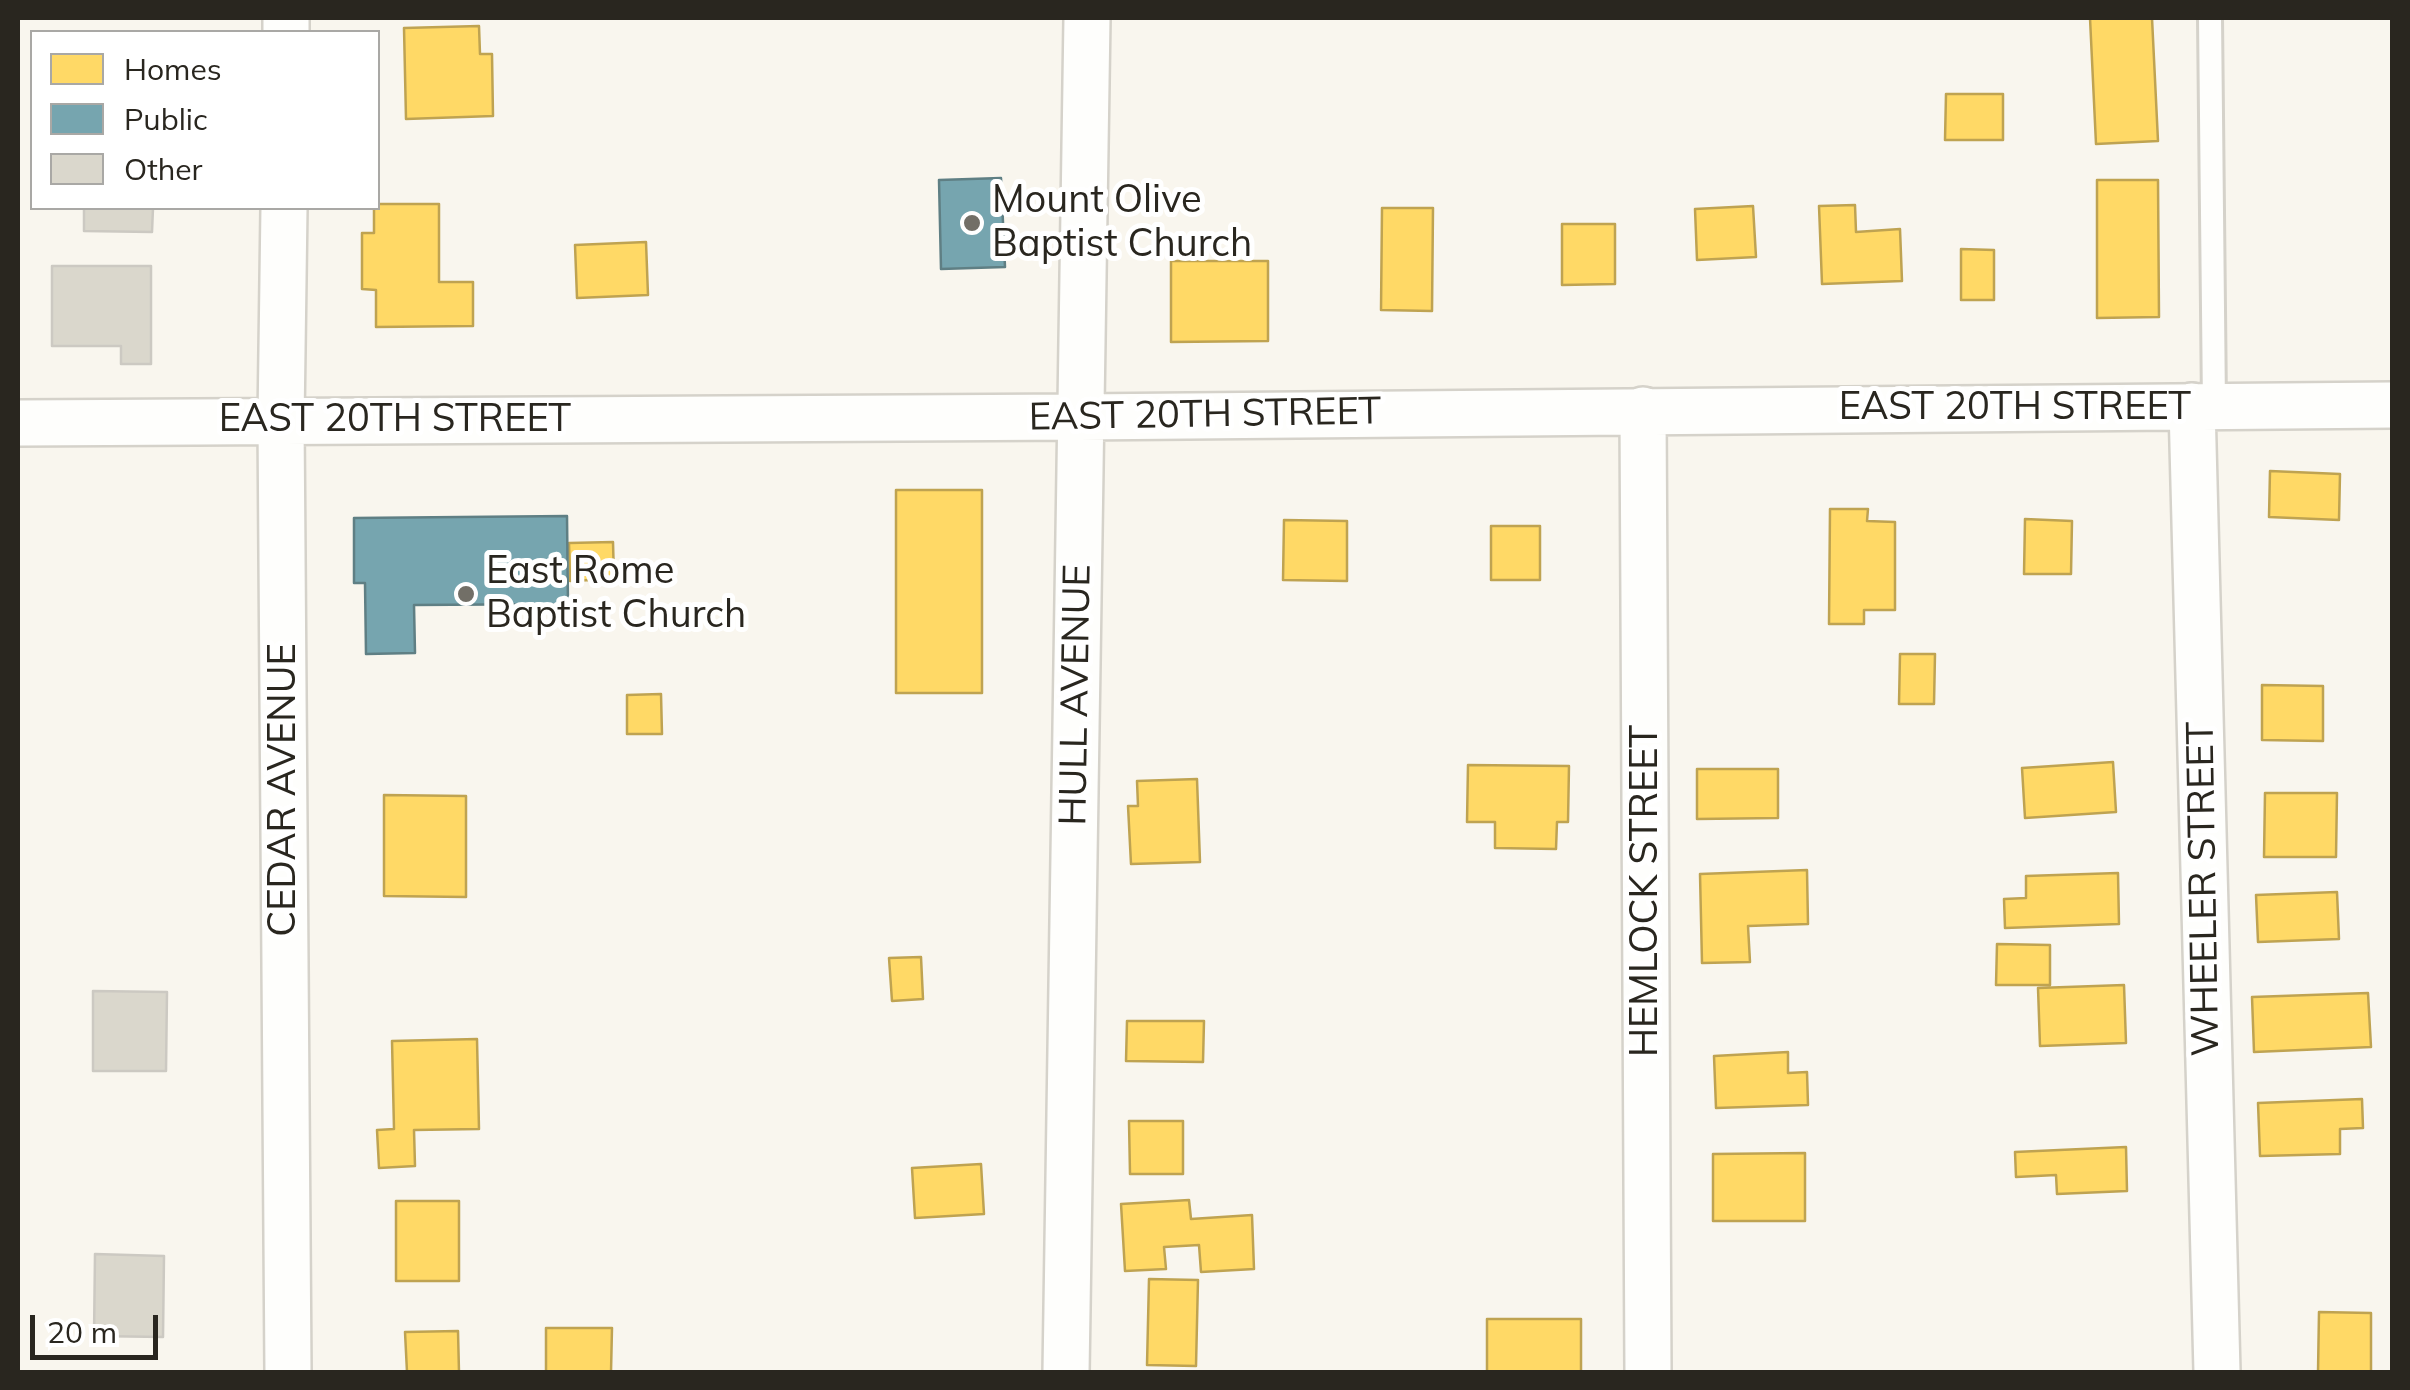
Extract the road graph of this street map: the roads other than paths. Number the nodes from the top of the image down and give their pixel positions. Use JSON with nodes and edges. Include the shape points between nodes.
{"nodes":[{"id":1,"x":1087,"y":18,"type":"edge"},
{"id":2,"x":2210,"y":18,"type":"edge"},
{"id":3,"x":284,"y":210,"type":"edge"},
{"id":4,"x":2392,"y":405,"type":"edge"},
{"id":5,"x":2203,"y":406,"type":"junction"},
{"id":6,"x":1643,"y":410,"type":"junction"},
{"id":7,"x":1080,"y":417,"type":"junction"},
{"id":8,"x":281,"y":420,"type":"junction"},
{"id":9,"x":18,"y":423,"type":"edge"},
{"id":10,"x":288,"y":1372,"type":"edge"},
{"id":11,"x":1066,"y":1372,"type":"edge"},
{"id":12,"x":1648,"y":1372,"type":"edge"},
{"id":13,"x":2217,"y":1372,"type":"edge"}],
"edges":[{"from":1,"to":7,"type":"street","name":"HULL AVENUE"},
{"from":2,"to":5,"type":"lane"},
{"from":3,"to":8,"type":"street","name":"CEDAR AVENUE"},
{"from":4,"to":5,"type":"street","name":"EAST 20TH STREET"},
{"from":5,"to":6,"type":"street","name":"EAST 20TH STREET"},
{"from":5,"to":13,"type":"street","name":"WHEELER STREET"},
{"from":6,"to":7,"type":"street","name":"EAST 20TH STREET"},
{"from":6,"to":12,"type":"street","name":"HEMLOCK STREET"},
{"from":7,"to":8,"type":"street","name":"EAST 20TH STREET"},
{"from":7,"to":11,"type":"street","name":"HULL AVENUE"},
{"from":8,"to":9,"type":"street","name":"EAST 20TH STREET"},
{"from":8,"to":10,"type":"street","name":"CEDAR AVENUE"}]}
